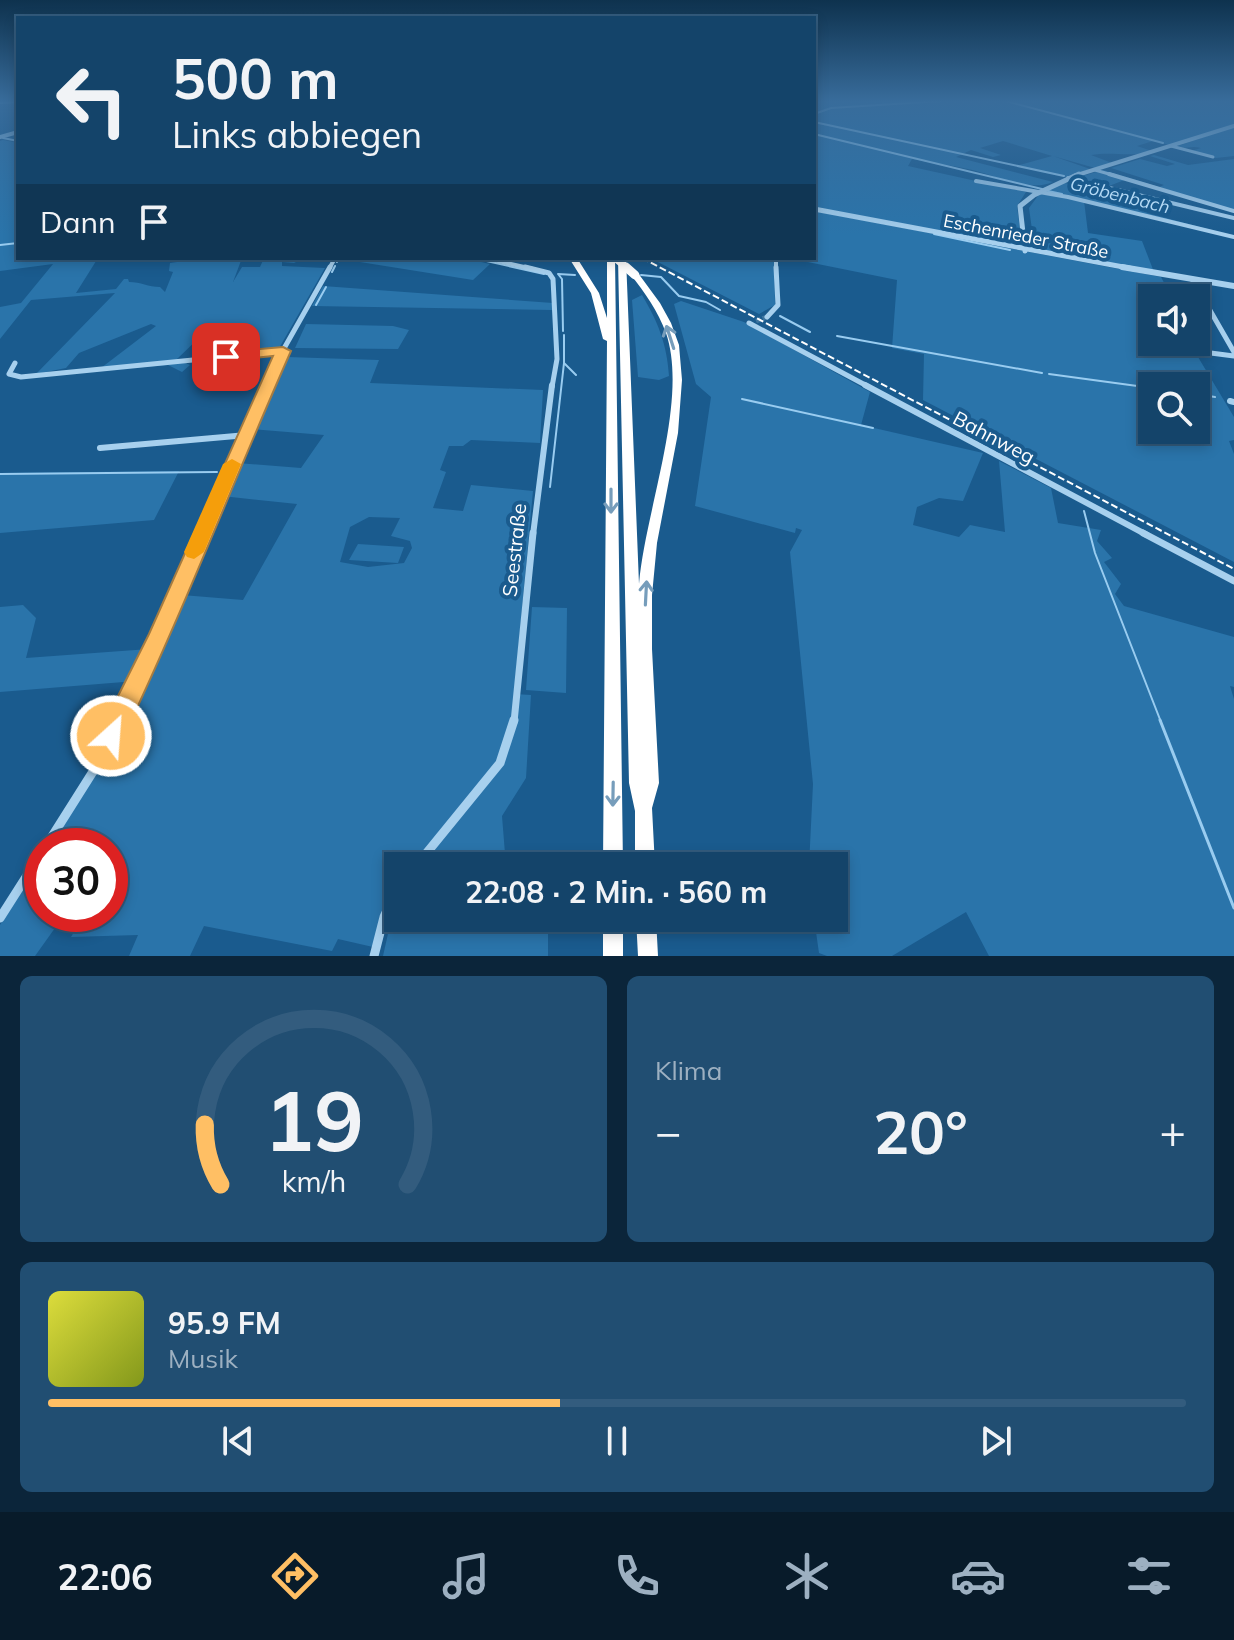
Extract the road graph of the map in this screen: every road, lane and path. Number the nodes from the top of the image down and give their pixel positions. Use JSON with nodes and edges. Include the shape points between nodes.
{"nodes":[{"id":1,"x":1171,"y":146,"type":"joint"},
{"id":2,"x":1213,"y":157,"type":"dead end"},
{"id":3,"x":1095,"y":170,"type":"junction"},
{"id":4,"x":1068,"y":178,"type":"junction"},
{"id":5,"x":976,"y":181,"type":"dead end"},
{"id":6,"x":1039,"y":190,"type":"junction"},
{"id":7,"x":816,"y":209,"type":"edge"},
{"id":8,"x":1234,"y":211,"type":"edge"},
{"id":9,"x":1234,"y":218,"type":"edge"},
{"id":10,"x":1234,"y":237,"type":"edge"},
{"id":11,"x":1025,"y":251,"type":"junction"},
{"id":12,"x":334,"y":260,"type":"edge"},
{"id":13,"x":494,"y":260,"type":"edge"},
{"id":14,"x":574,"y":260,"type":"edge"},
{"id":15,"x":613,"y":260,"type":"edge"},
{"id":16,"x":616,"y":260,"type":"edge"},
{"id":17,"x":622,"y":260,"type":"edge"},
{"id":18,"x":776,"y":260,"type":"edge"},
{"id":19,"x":1192,"y":279,"type":"junction"},
{"id":20,"x":1234,"y":286,"type":"edge"},
{"id":21,"x":767,"y":317,"type":"dead end"},
{"id":22,"x":756,"y":321,"type":"dead end"},
{"id":23,"x":610,"y":342,"type":"junction"},
{"id":24,"x":283,"y":351,"type":"junction"},
{"id":25,"x":1210,"y":352,"type":"edge"},
{"id":26,"x":1234,"y":354,"type":"edge"},
{"id":27,"x":15,"y":363,"type":"dead end"},
{"id":28,"x":247,"y":435,"type":"junction"},
{"id":29,"x":100,"y":448,"type":"dead end"},
{"id":30,"x":1234,"y":581,"type":"edge"},
{"id":31,"x":644,"y":811,"type":"junction"},
{"id":32,"x":57,"y":828,"type":"edge"},
{"id":33,"x":427,"y":852,"type":"edge"},
{"id":34,"x":613,"y":852,"type":"edge"},
{"id":35,"x":645,"y":852,"type":"edge"},
{"id":36,"x":24,"y":880,"type":"edge"},
{"id":37,"x":384,"y":917,"type":"edge"},
{"id":38,"x":0,"y":918,"type":"edge"},
{"id":39,"x":613,"y":932,"type":"edge"},
{"id":40,"x":647,"y":932,"type":"edge"},
{"id":41,"x":374,"y":956,"type":"edge"},
{"id":42,"x":613,"y":956,"type":"edge"},
{"id":43,"x":648,"y":956,"type":"edge"}],
"edges":[{"from":1,"to":2,"type":"street"},
{"from":1,"to":3,"type":"street"},
{"from":3,"to":4,"type":"street"},
{"from":3,"to":8,"type":"street"},
{"from":4,"to":6,"type":"street"},
{"from":4,"to":9,"type":"street"},
{"from":5,"to":6,"type":"street"},
{"from":6,"to":10,"type":"street"},
{"from":6,"to":11,"type":"street","via":[[1020,206]]},
{"from":7,"to":11,"type":"street","name":"Eschenrieder Straße"},
{"from":11,"to":19,"type":"street","name":"Eschenrieder Straße"},
{"from":12,"to":24,"type":"street"},
{"from":13,"to":33,"type":"street","name":"Seestraße","via":[[549,273],[553,279],[557,359],[526,592],[517,712],[500,763]]},
{"from":14,"to":23,"type":"highway","via":[[595,293]]},
{"from":15,"to":23,"type":"highway"},
{"from":31,"to":16,"type":"highway","one_way":true,"bridge":true,"via":[[650,783],[647,570],[674,409],[676,356],[666,322],[648,290]]},
{"from":17,"to":31,"type":"highway","via":[[638,783]]},
{"from":18,"to":21,"type":"street","via":[[778,305]]},
{"from":19,"to":20,"type":"street","name":"Eschenrieder Straße"},
{"from":19,"to":26,"type":"street"},
{"from":22,"to":30,"type":"street","name":"Bahnweg","via":[[749,323]]},
{"from":23,"to":34,"type":"highway","one_way":true},
{"from":24,"to":27,"type":"street","via":[[21,377],[9,374]]},
{"from":24,"to":28,"type":"street"},
{"from":25,"to":26,"type":"street"},
{"from":28,"to":29,"type":"street"},
{"from":28,"to":32,"type":"street","via":[[99,762]]},
{"from":31,"to":35,"type":"highway"},
{"from":36,"to":38,"type":"street"},
{"from":37,"to":41,"type":"street"},
{"from":39,"to":42,"type":"highway"},
{"from":40,"to":43,"type":"highway"}]}
